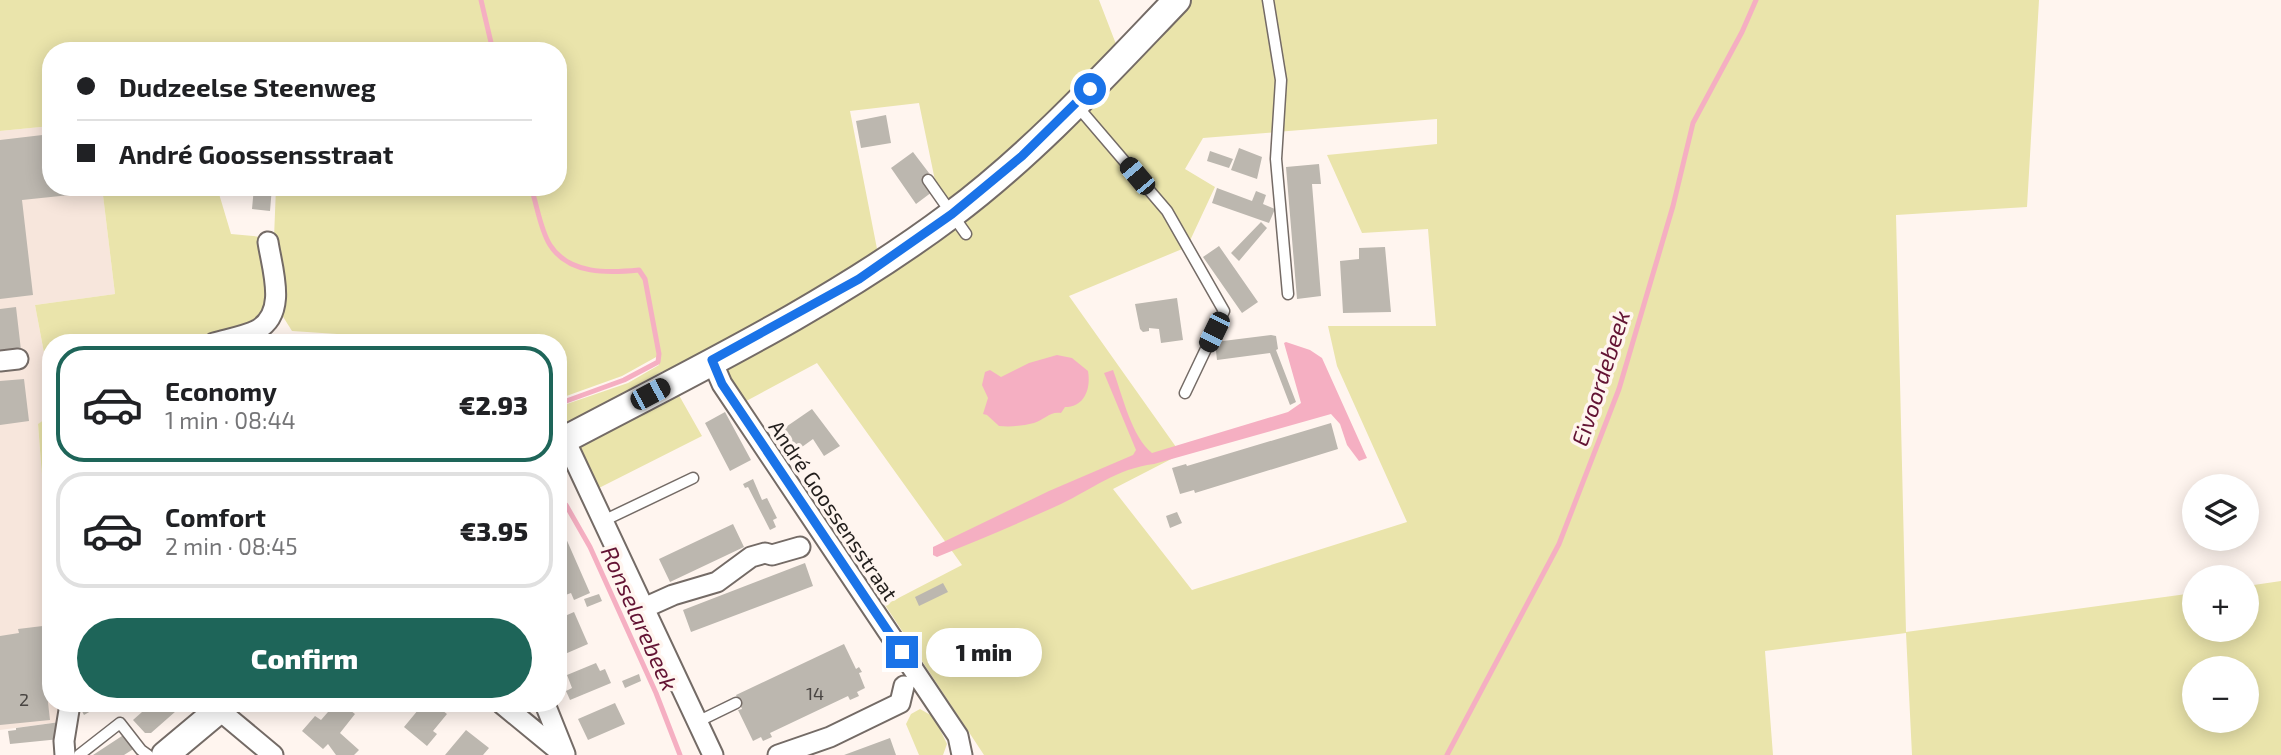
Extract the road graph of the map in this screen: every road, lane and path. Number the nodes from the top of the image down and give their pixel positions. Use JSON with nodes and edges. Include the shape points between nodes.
{"nodes":[{"id":1,"x":1177,"y":0,"type":"edge"},
{"id":2,"x":1268,"y":0,"type":"edge"},
{"id":3,"x":1075,"y":104,"type":"junction"},
{"id":4,"x":928,"y":180,"type":"dead end"},
{"id":5,"x":959,"y":224,"type":"junction"},
{"id":6,"x":268,"y":242,"type":"dead end"},
{"id":7,"x":1288,"y":294,"type":"dead end"},
{"id":8,"x":244,"y":334,"type":"edge"},
{"id":9,"x":712,"y":360,"type":"junction"},
{"id":10,"x":1185,"y":393,"type":"dead end"},
{"id":11,"x":567,"y":439,"type":"edge"},
{"id":12,"x":567,"y":452,"type":"edge"},
{"id":13,"x":692,"y":478,"type":"dead end"},
{"id":14,"x":603,"y":521,"type":"junction"},
{"id":15,"x":800,"y":547,"type":"dead end"},
{"id":16,"x":644,"y":608,"type":"junction"},
{"id":17,"x":904,"y":687,"type":"dead end"},
{"id":18,"x":736,"y":703,"type":"dead end"},
{"id":19,"x":69,"y":712,"type":"edge"},
{"id":20,"x":214,"y":712,"type":"edge"},
{"id":21,"x":227,"y":712,"type":"edge"},
{"id":22,"x":512,"y":712,"type":"edge"},
{"id":23,"x":548,"y":712,"type":"edge"},
{"id":24,"x":697,"y":722,"type":"junction"},
{"id":25,"x":147,"y":754,"type":"edge"},
{"id":26,"x":65,"y":755,"type":"edge"},
{"id":27,"x":79,"y":755,"type":"edge"},
{"id":28,"x":273,"y":755,"type":"edge"},
{"id":29,"x":565,"y":755,"type":"edge"},
{"id":30,"x":713,"y":755,"type":"edge"},
{"id":31,"x":778,"y":755,"type":"edge"},
{"id":32,"x":962,"y":755,"type":"edge"}],
"edges":[{"from":1,"to":3,"type":"main road"},
{"from":2,"to":7,"type":"lane","via":[[1281,80],[1276,159]]},
{"from":3,"to":5,"type":"main road"},
{"from":3,"to":10,"type":"lane","via":[[1167,211],[1224,311]]},
{"from":4,"to":5,"type":"lane"},
{"from":5,"to":9,"type":"main road"},
{"from":6,"to":8,"type":"street","via":[[275,288],[271,319]]},
{"from":9,"to":11,"type":"main road"},
{"from":9,"to":32,"type":"street","name":"André Goossensstraat","via":[[722,384],[958,736]]},
{"from":12,"to":14,"type":"street"},
{"from":13,"to":14,"type":"lane"},
{"from":14,"to":16,"type":"street"},
{"from":15,"to":16,"type":"street","via":[[751,557],[717,582]]},
{"from":16,"to":24,"type":"street"},
{"from":17,"to":31,"type":"street","via":[[900,703],[830,737]]},
{"from":18,"to":24,"type":"lane"},
{"from":19,"to":26,"type":"street"},
{"from":20,"to":25,"type":"main road"},
{"from":21,"to":28,"type":"street"},
{"from":22,"to":29,"type":"street"},
{"from":23,"to":29,"type":"street"},
{"from":24,"to":30,"type":"street"},
{"from":25,"to":27,"type":"lane","via":[[120,723]]}]}
